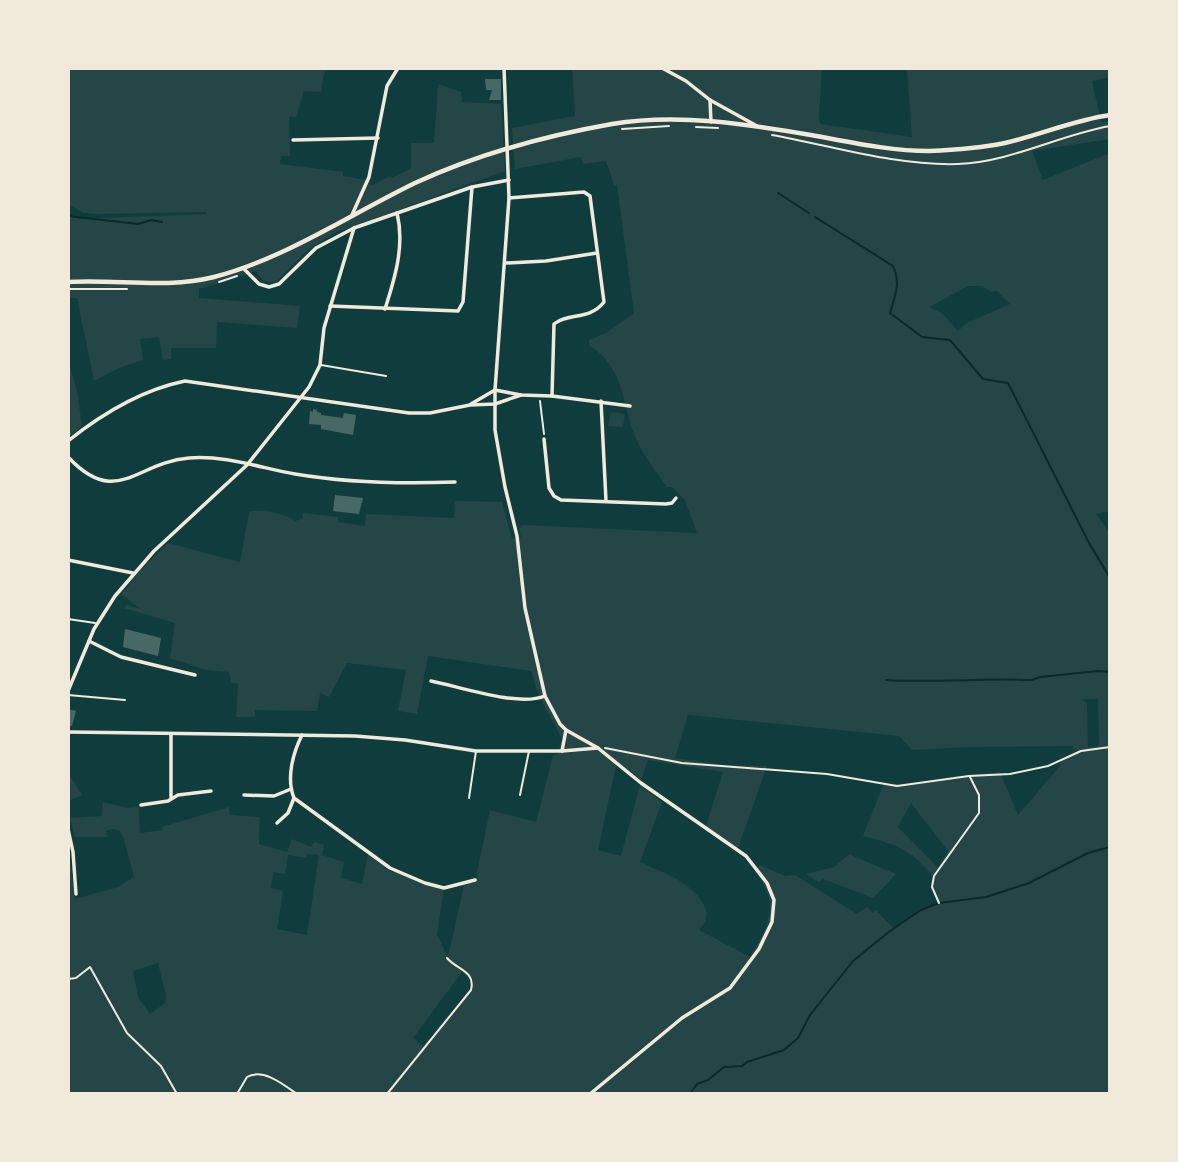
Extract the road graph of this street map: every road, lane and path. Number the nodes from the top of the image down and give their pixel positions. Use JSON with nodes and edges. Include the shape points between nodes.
{"nodes":[{"id":1,"x":398,"y":68,"type":"edge"},
{"id":2,"x":504,"y":68,"type":"edge"},
{"id":3,"x":662,"y":68,"type":"edge"},
{"id":4,"x":710,"y":100,"type":"junction"},
{"id":5,"x":1110,"y":116,"type":"edge"},
{"id":6,"x":711,"y":121,"type":"junction"},
{"id":7,"x":669,"y":126,"type":"dead end"},
{"id":8,"x":690,"y":126,"type":"dead end"},
{"id":9,"x":1110,"y":126,"type":"edge"},
{"id":10,"x":759,"y":127,"type":"junction"},
{"id":11,"x":723,"y":128,"type":"dead end"},
{"id":12,"x":614,"y":130,"type":"dead end"},
{"id":13,"x":769,"y":134,"type":"dead end"},
{"id":14,"x":377,"y":138,"type":"junction"},
{"id":15,"x":293,"y":140,"type":"dead end"},
{"id":16,"x":509,"y":180,"type":"junction"},
{"id":17,"x":472,"y":187,"type":"junction"},
{"id":18,"x":509,"y":198,"type":"junction"},
{"id":19,"x":397,"y":213,"type":"junction"},
{"id":20,"x":352,"y":215,"type":"junction"},
{"id":21,"x":354,"y":228,"type":"junction"},
{"id":22,"x":597,"y":253,"type":"junction"},
{"id":23,"x":506,"y":263,"type":"junction"},
{"id":24,"x":243,"y":268,"type":"junction"},
{"id":25,"x":68,"y":282,"type":"edge"},
{"id":26,"x":330,"y":306,"type":"junction"},
{"id":27,"x":385,"y":309,"type":"junction"},
{"id":28,"x":320,"y":365,"type":"junction"},
{"id":29,"x":386,"y":376,"type":"dead end"},
{"id":30,"x":495,"y":390,"type":"junction"},
{"id":31,"x":521,"y":395,"type":"junction"},
{"id":32,"x":540,"y":396,"type":"junction"},
{"id":33,"x":552,"y":396,"type":"junction"},
{"id":34,"x":300,"y":398,"type":"junction"},
{"id":35,"x":601,"y":400,"type":"junction"},
{"id":36,"x":495,"y":404,"type":"junction"},
{"id":37,"x":470,"y":405,"type":"junction"},
{"id":38,"x":629,"y":405,"type":"dead end"},
{"id":39,"x":544,"y":439,"type":"joint"},
{"id":40,"x":68,"y":442,"type":"edge"},
{"id":41,"x":68,"y":457,"type":"edge"},
{"id":42,"x":247,"y":465,"type":"junction"},
{"id":43,"x":455,"y":482,"type":"dead end"},
{"id":44,"x":676,"y":498,"type":"dead end"},
{"id":45,"x":606,"y":500,"type":"junction"},
{"id":46,"x":68,"y":560,"type":"edge"},
{"id":47,"x":133,"y":573,"type":"junction"},
{"id":48,"x":68,"y":619,"type":"edge"},
{"id":49,"x":97,"y":624,"type":"junction"},
{"id":50,"x":89,"y":641,"type":"junction"},
{"id":51,"x":195,"y":676,"type":"dead end"},
{"id":52,"x":431,"y":681,"type":"dead end"},
{"id":53,"x":68,"y":693,"type":"edge"},
{"id":54,"x":545,"y":696,"type":"junction"},
{"id":55,"x":125,"y":700,"type":"dead end"},
{"id":56,"x":566,"y":730,"type":"junction"},
{"id":57,"x":68,"y":732,"type":"edge"},
{"id":58,"x":171,"y":734,"type":"junction"},
{"id":59,"x":302,"y":735,"type":"junction"},
{"id":60,"x":1110,"y":747,"type":"edge"},
{"id":61,"x":598,"y":748,"type":"junction"},
{"id":62,"x":475,"y":751,"type":"junction"},
{"id":63,"x":529,"y":751,"type":"junction"},
{"id":64,"x":562,"y":751,"type":"junction"},
{"id":65,"x":969,"y":776,"type":"junction"},
{"id":66,"x":291,"y":789,"type":"junction"},
{"id":67,"x":212,"y":791,"type":"dead end"},
{"id":68,"x":244,"y":795,"type":"dead end"},
{"id":69,"x":520,"y":795,"type":"dead end"},
{"id":70,"x":294,"y":797,"type":"junction"},
{"id":71,"x":171,"y":798,"type":"junction"},
{"id":72,"x":469,"y":798,"type":"dead end"},
{"id":73,"x":141,"y":805,"type":"dead end"},
{"id":74,"x":277,"y":823,"type":"dead end"},
{"id":75,"x":68,"y":830,"type":"edge"},
{"id":76,"x":475,"y":880,"type":"dead end"},
{"id":77,"x":76,"y":894,"type":"dead end"},
{"id":78,"x":939,"y":903,"type":"dead end"},
{"id":79,"x":447,"y":958,"type":"dead end"},
{"id":80,"x":68,"y":979,"type":"edge"},
{"id":81,"x":177,"y":1094,"type":"edge"},
{"id":82,"x":237,"y":1094,"type":"edge"},
{"id":83,"x":296,"y":1094,"type":"edge"},
{"id":84,"x":387,"y":1094,"type":"edge"},
{"id":85,"x":590,"y":1094,"type":"edge"}],
"edges":[{"from":1,"to":14,"type":"street","via":[[385,95]]},
{"from":2,"to":16,"type":"street"},
{"from":3,"to":4,"type":"street"},
{"from":4,"to":6,"type":"street"},
{"from":4,"to":10,"type":"street"},
{"from":5,"to":10,"type":"main road","via":[[1003,143],[931,151]]},
{"from":6,"to":10,"type":"main road"},
{"from":6,"to":20,"type":"main road","via":[[650,120],[536,140],[455,166]]},
{"from":7,"to":12,"type":"path"},
{"from":8,"to":11,"type":"path"},
{"from":9,"to":13,"type":"path","via":[[1010,155],[960,164],[915,162]]},
{"from":14,"to":15,"type":"street"},
{"from":14,"to":20,"type":"street","via":[[365,190]]},
{"from":16,"to":17,"type":"street"},
{"from":16,"to":18,"type":"street"},
{"from":17,"to":19,"type":"street"},
{"from":17,"to":27,"type":"street","via":[[462,306],[452,312]]},
{"from":18,"to":22,"type":"street","via":[[588,193]]},
{"from":18,"to":23,"type":"street"},
{"from":19,"to":21,"type":"street"},
{"from":19,"to":27,"type":"street","via":[[396,275]]},
{"from":20,"to":24,"type":"main road"},
{"from":21,"to":24,"type":"street","via":[[316,248],[279,284],[260,284]]},
{"from":21,"to":26,"type":"street"},
{"from":22,"to":23,"type":"street"},
{"from":22,"to":33,"type":"street","via":[[604,302],[586,316],[554,324]]},
{"from":23,"to":30,"type":"street"},
{"from":24,"to":25,"type":"main road","via":[[191,281]]},
{"from":26,"to":27,"type":"street"},
{"from":26,"to":28,"type":"street"},
{"from":28,"to":29,"type":"lane"},
{"from":28,"to":34,"type":"street"},
{"from":30,"to":31,"type":"street"},
{"from":30,"to":36,"type":"street"},
{"from":30,"to":37,"type":"street"},
{"from":31,"to":32,"type":"street"},
{"from":31,"to":36,"type":"street"},
{"from":32,"to":33,"type":"street"},
{"from":32,"to":39,"type":"path"},
{"from":33,"to":35,"type":"street"},
{"from":34,"to":37,"type":"street","via":[[409,413]]},
{"from":34,"to":40,"type":"street","via":[[185,381],[160,386],[128,401]]},
{"from":34,"to":42,"type":"street"},
{"from":35,"to":38,"type":"street"},
{"from":35,"to":45,"type":"street"},
{"from":36,"to":37,"type":"street"},
{"from":36,"to":54,"type":"street","via":[[497,443],[517,536],[525,608]]},
{"from":39,"to":45,"type":"street","via":[[554,496]]},
{"from":41,"to":42,"type":"street","via":[[88,475],[110,482],[190,458]]},
{"from":42,"to":43,"type":"street","via":[[388,484]]},
{"from":42,"to":47,"type":"street"},
{"from":44,"to":45,"type":"street","via":[[666,504]]},
{"from":46,"to":47,"type":"street"},
{"from":47,"to":49,"type":"street"},
{"from":48,"to":49,"type":"lane"},
{"from":49,"to":50,"type":"street"},
{"from":50,"to":51,"type":"street","via":[[121,657]]},
{"from":50,"to":53,"type":"street"},
{"from":52,"to":54,"type":"street","via":[[508,698]]},
{"from":53,"to":55,"type":"lane"},
{"from":54,"to":56,"type":"street"},
{"from":56,"to":61,"type":"street"},
{"from":56,"to":64,"type":"street"},
{"from":57,"to":58,"type":"street"},
{"from":58,"to":59,"type":"street"},
{"from":58,"to":71,"type":"street"},
{"from":59,"to":62,"type":"street","via":[[405,740]]},
{"from":59,"to":66,"type":"street","via":[[294,752]]},
{"from":60,"to":65,"type":"path","via":[[1082,751],[1032,770]]},
{"from":61,"to":64,"type":"street"},
{"from":61,"to":65,"type":"path","via":[[703,765],[848,777],[897,786]]},
{"from":61,"to":85,"type":"street","via":[[746,856],[771,890],[774,911],[760,949],[730,988],[682,1018]]},
{"from":62,"to":63,"type":"street"},
{"from":62,"to":72,"type":"lane"},
{"from":63,"to":64,"type":"street"},
{"from":63,"to":69,"type":"lane"},
{"from":65,"to":78,"type":"path","via":[[979,795],[979,813],[934,876],[932,887]]},
{"from":66,"to":68,"type":"street","via":[[274,796]]},
{"from":66,"to":70,"type":"street"},
{"from":67,"to":71,"type":"street"},
{"from":70,"to":74,"type":"street","via":[[288,813]]},
{"from":70,"to":76,"type":"street","via":[[390,868],[444,887]]},
{"from":71,"to":73,"type":"street"},
{"from":75,"to":77,"type":"street"},
{"from":79,"to":84,"type":"path","via":[[470,975],[471,990]]},
{"from":80,"to":81,"type":"path","via":[[90,967],[127,1033],[161,1066]]},
{"from":82,"to":83,"type":"path","via":[[247,1077],[257,1073]]}]}
